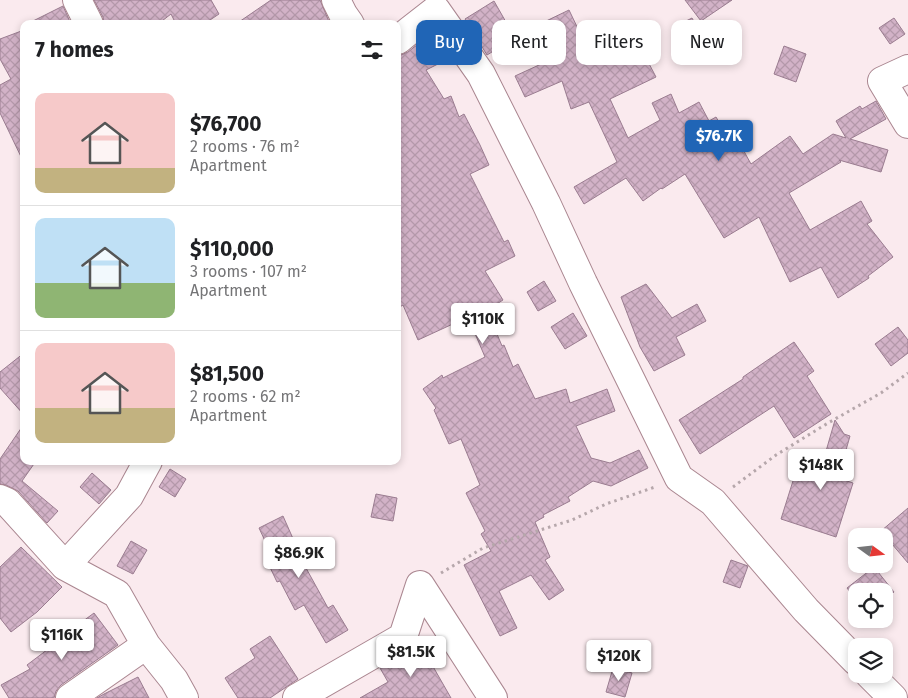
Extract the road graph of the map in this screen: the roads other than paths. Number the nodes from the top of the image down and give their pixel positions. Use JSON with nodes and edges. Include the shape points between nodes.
{"nodes":[{"id":1,"x":77,"y":0,"type":"edge"},
{"id":2,"x":336,"y":0,"type":"edge"},
{"id":3,"x":442,"y":5,"type":"edge"},
{"id":4,"x":87,"y":20,"type":"edge"},
{"id":5,"x":347,"y":20,"type":"edge"},
{"id":6,"x":401,"y":38,"type":"edge"},
{"id":7,"x":908,"y":69,"type":"edge"},
{"id":8,"x":908,"y":124,"type":"edge"},
{"id":9,"x":146,"y":465,"type":"edge"},
{"id":10,"x":0,"y":499,"type":"edge"},
{"id":11,"x":65,"y":566,"type":"junction"},
{"id":12,"x":146,"y":646,"type":"junction"},
{"id":13,"x":848,"y":653,"type":"edge"},
{"id":14,"x":878,"y":683,"type":"edge"},
{"id":15,"x":334,"y":689,"type":"edge"},
{"id":16,"x":70,"y":698,"type":"edge"},
{"id":17,"x":184,"y":698,"type":"edge"},
{"id":18,"x":297,"y":698,"type":"edge"},
{"id":19,"x":493,"y":698,"type":"edge"},
{"id":20,"x":893,"y":698,"type":"edge"}],
"edges":[{"from":1,"to":4,"type":"street"},
{"from":2,"to":5,"type":"street"},
{"from":3,"to":6,"type":"street"},
{"from":3,"to":13,"type":"street","via":[[546,203],[679,478],[713,502],[806,610]]},
{"from":7,"to":8,"type":"street","via":[[882,82]]},
{"from":9,"to":11,"type":"street","via":[[129,496]]},
{"from":10,"to":11,"type":"street","via":[[7,502]]},
{"from":11,"to":12,"type":"street","via":[[117,594]]},
{"from":12,"to":16,"type":"street"},
{"from":12,"to":17,"type":"street","via":[[174,680]]},
{"from":14,"to":20,"type":"street"},
{"from":15,"to":18,"type":"street"},
{"from":15,"to":19,"type":"street","via":[[403,637],[420,585]]}]}
